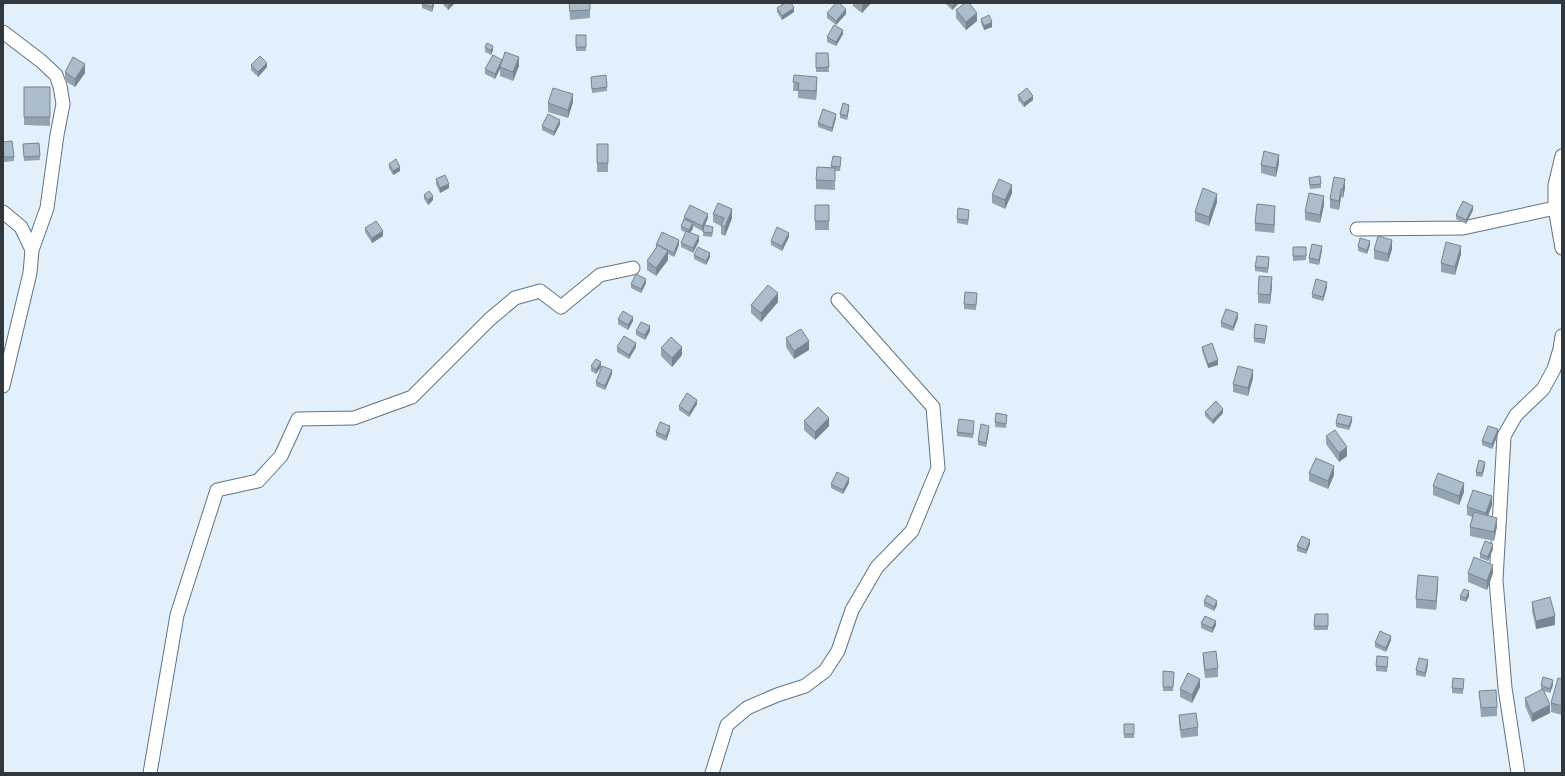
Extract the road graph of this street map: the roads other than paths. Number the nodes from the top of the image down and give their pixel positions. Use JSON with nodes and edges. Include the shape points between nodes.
{"nodes":[{"id":1,"x":3,"y":32,"type":"edge"},
{"id":2,"x":1562,"y":156,"type":"edge"},
{"id":3,"x":1555,"y":208,"type":"junction"},
{"id":4,"x":3,"y":212,"type":"edge"},
{"id":5,"x":1357,"y":229,"type":"dead end"},
{"id":6,"x":1562,"y":248,"type":"edge"},
{"id":7,"x":32,"y":250,"type":"junction"},
{"id":8,"x":633,"y":268,"type":"dead end"},
{"id":9,"x":838,"y":300,"type":"dead end"},
{"id":10,"x":1562,"y":336,"type":"edge"},
{"id":11,"x":3,"y":386,"type":"edge"},
{"id":12,"x":150,"y":773,"type":"edge"},
{"id":13,"x":712,"y":773,"type":"edge"},
{"id":14,"x":1518,"y":773,"type":"edge"}],
"edges":[{"from":1,"to":7,"type":"street","via":[[56,75],[63,104],[47,208]]},
{"from":2,"to":3,"type":"street","via":[[1555,185]]},
{"from":3,"to":5,"type":"street","via":[[1463,228]]},
{"from":3,"to":6,"type":"street"},
{"from":4,"to":7,"type":"street","via":[[21,227]]},
{"from":7,"to":11,"type":"street","via":[[30,273]]},
{"from":8,"to":12,"type":"street","via":[[600,275],[561,307],[540,291],[515,298],[490,319],[412,397],[354,418],[298,419],[281,456],[258,481],[217,490],[177,614]]},
{"from":9,"to":13,"type":"street","via":[[932,407],[938,468],[912,532],[877,567],[852,610],[838,651],[825,671],[805,686],[747,708],[727,725]]},
{"from":10,"to":14,"type":"street","via":[[1554,369],[1543,389],[1516,415],[1504,436],[1496,580],[1505,688]]}]}
